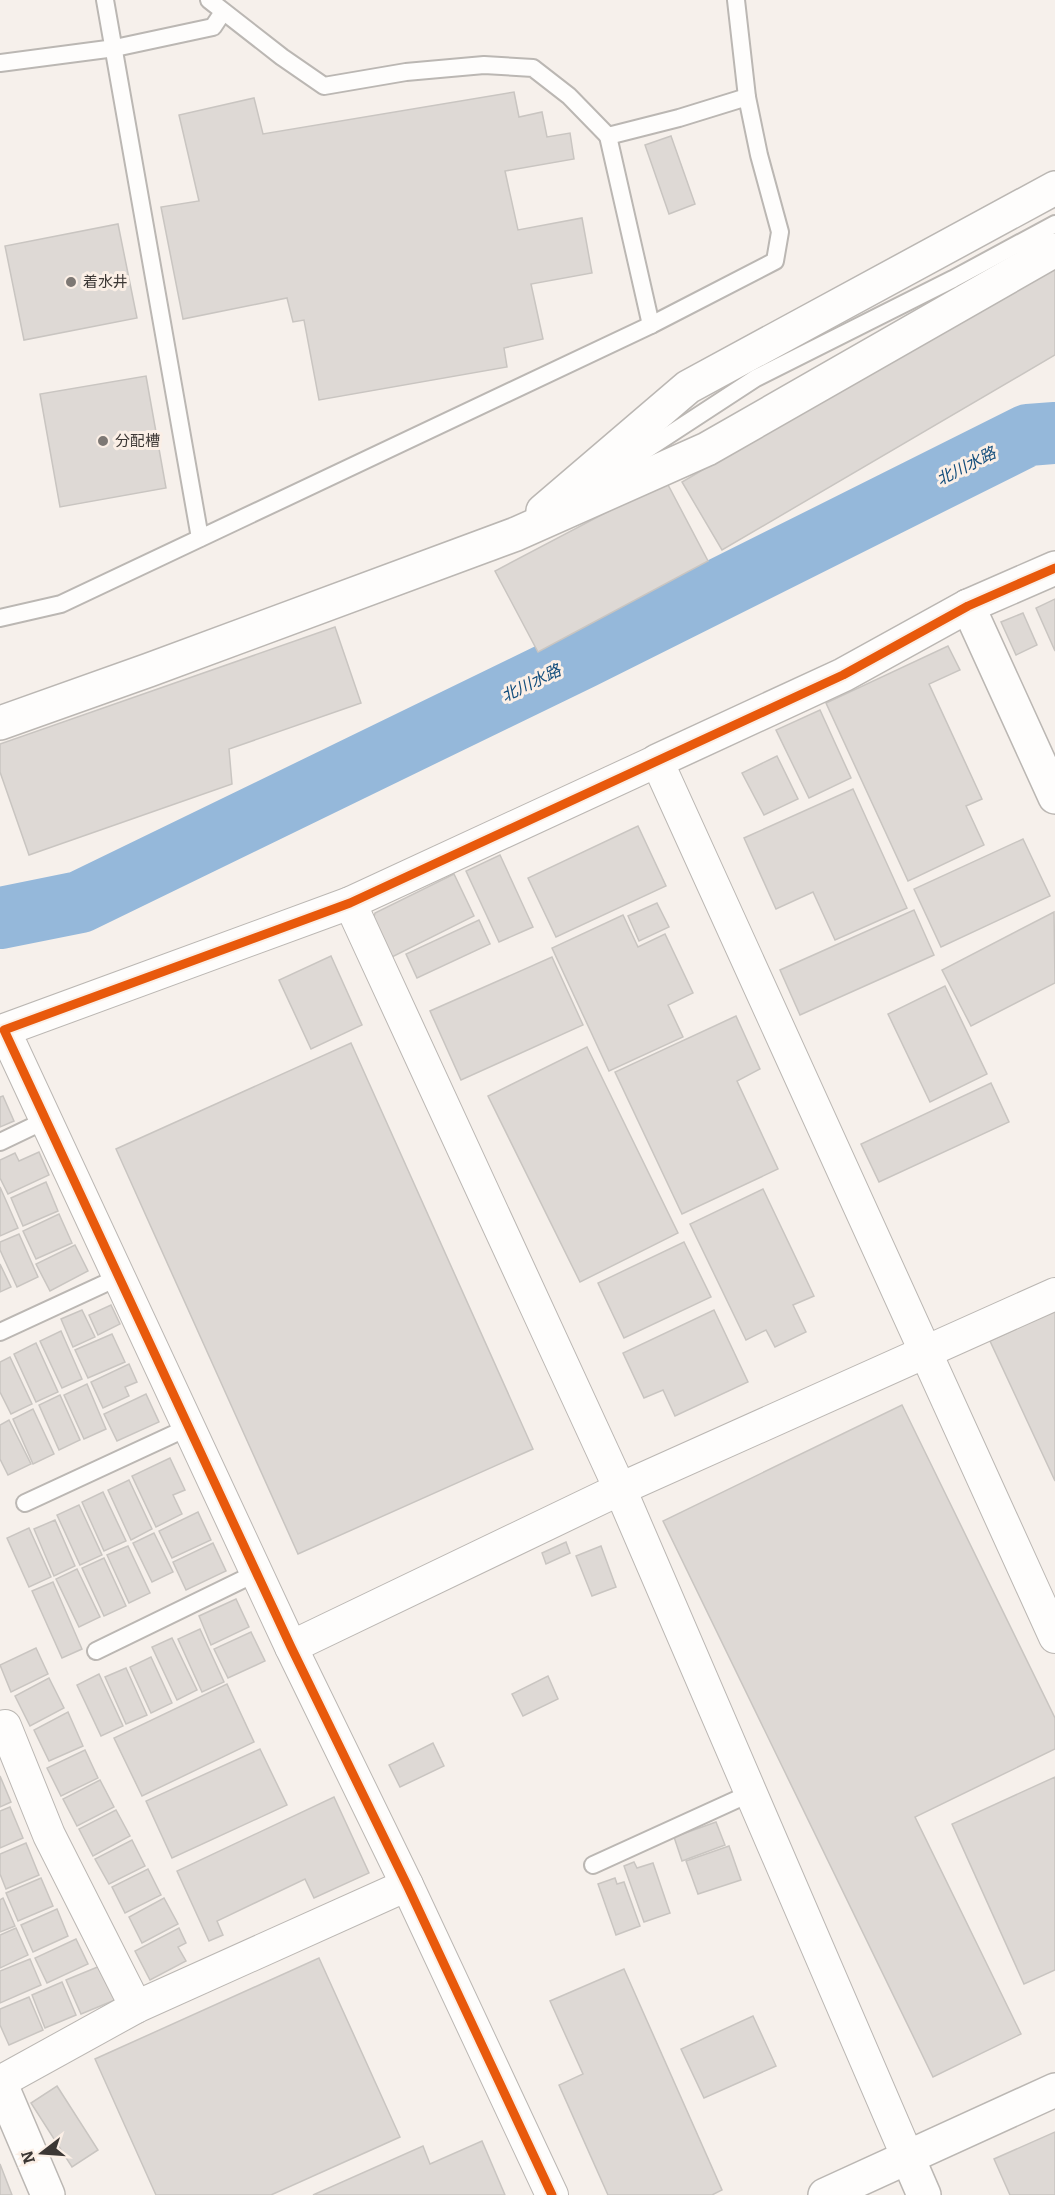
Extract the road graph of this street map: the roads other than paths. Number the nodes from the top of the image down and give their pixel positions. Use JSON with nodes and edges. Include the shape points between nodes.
{"nodes":[{"id":1,"x":105,"y":0,"type":"edge"},
{"id":2,"x":209,"y":0,"type":"edge"},
{"id":3,"x":736,"y":0,"type":"edge"},
{"id":4,"x":224,"y":12,"type":"junction"},
{"id":5,"x":115,"y":48,"type":"junction"},
{"id":6,"x":0,"y":63,"type":"edge"},
{"id":7,"x":747,"y":97,"type":"junction"},
{"id":8,"x":608,"y":136,"type":"junction"},
{"id":9,"x":1055,"y":188,"type":"edge"},
{"id":10,"x":1055,"y":224,"type":"edge"},
{"id":11,"x":1055,"y":250,"type":"edge"},
{"id":12,"x":651,"y":325,"type":"junction"},
{"id":13,"x":516,"y":534,"type":"junction"},
{"id":14,"x":200,"y":538,"type":"junction"},
{"id":15,"x":1055,"y":568,"type":"edge"},
{"id":16,"x":968,"y":606,"type":"junction"},
{"id":17,"x":0,"y":618,"type":"edge"},
{"id":18,"x":0,"y":723,"type":"edge"},
{"id":19,"x":657,"y":761,"type":"junction"},
{"id":20,"x":1055,"y":797,"type":"edge"},
{"id":21,"x":350,"y":903,"type":"junction"},
{"id":22,"x":46,"y":1120,"type":"junction"},
{"id":23,"x":0,"y":1142,"type":"edge"},
{"id":24,"x":119,"y":1277,"type":"junction"},
{"id":25,"x":1055,"y":1294,"type":"edge"},
{"id":26,"x":0,"y":1332,"type":"edge"},
{"id":27,"x":925,"y":1352,"type":"junction"},
{"id":28,"x":189,"y":1427,"type":"junction"},
{"id":29,"x":620,"y":1489,"type":"junction"},
{"id":30,"x":25,"y":1503,"type":"dead end"},
{"id":31,"x":256,"y":1573,"type":"junction"},
{"id":32,"x":1055,"y":1637,"type":"edge"},
{"id":33,"x":291,"y":1647,"type":"junction"},
{"id":34,"x":96,"y":1651,"type":"dead end"},
{"id":35,"x":5,"y":1738,"type":"edge"},
{"id":36,"x":751,"y":1793,"type":"junction"},
{"id":37,"x":593,"y":1865,"type":"dead end"},
{"id":38,"x":407,"y":1885,"type":"junction"},
{"id":39,"x":136,"y":2007,"type":"junction"},
{"id":40,"x":0,"y":2082,"type":"edge"},
{"id":41,"x":1055,"y":2090,"type":"edge"},
{"id":42,"x":908,"y":2158,"type":"junction"},
{"id":43,"x":48,"y":2195,"type":"edge"},
{"id":44,"x":552,"y":2195,"type":"edge"},
{"id":45,"x":825,"y":2195,"type":"edge"},
{"id":46,"x":924,"y":2195,"type":"edge"}],
"edges":[{"from":1,"to":5,"type":"lane"},
{"from":2,"to":4,"type":"lane"},
{"from":3,"to":7,"type":"lane"},
{"from":4,"to":5,"type":"lane","via":[[213,27]]},
{"from":4,"to":8,"type":"lane","via":[[324,86],[473,66],[533,68],[569,96]]},
{"from":5,"to":6,"type":"lane"},
{"from":5,"to":14,"type":"lane"},
{"from":7,"to":8,"type":"lane"},
{"from":7,"to":12,"type":"lane","via":[[780,231],[775,261]]},
{"from":8,"to":12,"type":"lane"},
{"from":9,"to":13,"type":"street","via":[[688,387]]},
{"from":10,"to":13,"type":"lane","via":[[756,378]]},
{"from":11,"to":13,"type":"street","via":[[707,449]]},
{"from":12,"to":14,"type":"lane"},
{"from":13,"to":18,"type":"street"},
{"from":14,"to":17,"type":"lane","via":[[61,604]]},
{"from":15,"to":16,"type":"street"},
{"from":16,"to":19,"type":"street","via":[[843,675]]},
{"from":16,"to":20,"type":"street"},
{"from":19,"to":21,"type":"street"},
{"from":19,"to":27,"type":"street"},
{"from":21,"to":22,"type":"street","via":[[4,1030]]},
{"from":21,"to":29,"type":"street"},
{"from":22,"to":23,"type":"lane"},
{"from":22,"to":24,"type":"street"},
{"from":24,"to":26,"type":"lane"},
{"from":24,"to":28,"type":"street"},
{"from":25,"to":27,"type":"street"},
{"from":27,"to":29,"type":"street"},
{"from":27,"to":32,"type":"street"},
{"from":28,"to":30,"type":"lane"},
{"from":28,"to":31,"type":"street"},
{"from":29,"to":33,"type":"street"},
{"from":29,"to":36,"type":"street"},
{"from":31,"to":33,"type":"street"},
{"from":31,"to":34,"type":"lane"},
{"from":33,"to":38,"type":"street"},
{"from":35,"to":39,"type":"street"},
{"from":36,"to":37,"type":"lane"},
{"from":36,"to":42,"type":"street"},
{"from":38,"to":39,"type":"street"},
{"from":38,"to":44,"type":"street"},
{"from":39,"to":40,"type":"street"},
{"from":40,"to":43,"type":"street"},
{"from":41,"to":42,"type":"street"},
{"from":42,"to":45,"type":"street"},
{"from":42,"to":46,"type":"street"}]}
